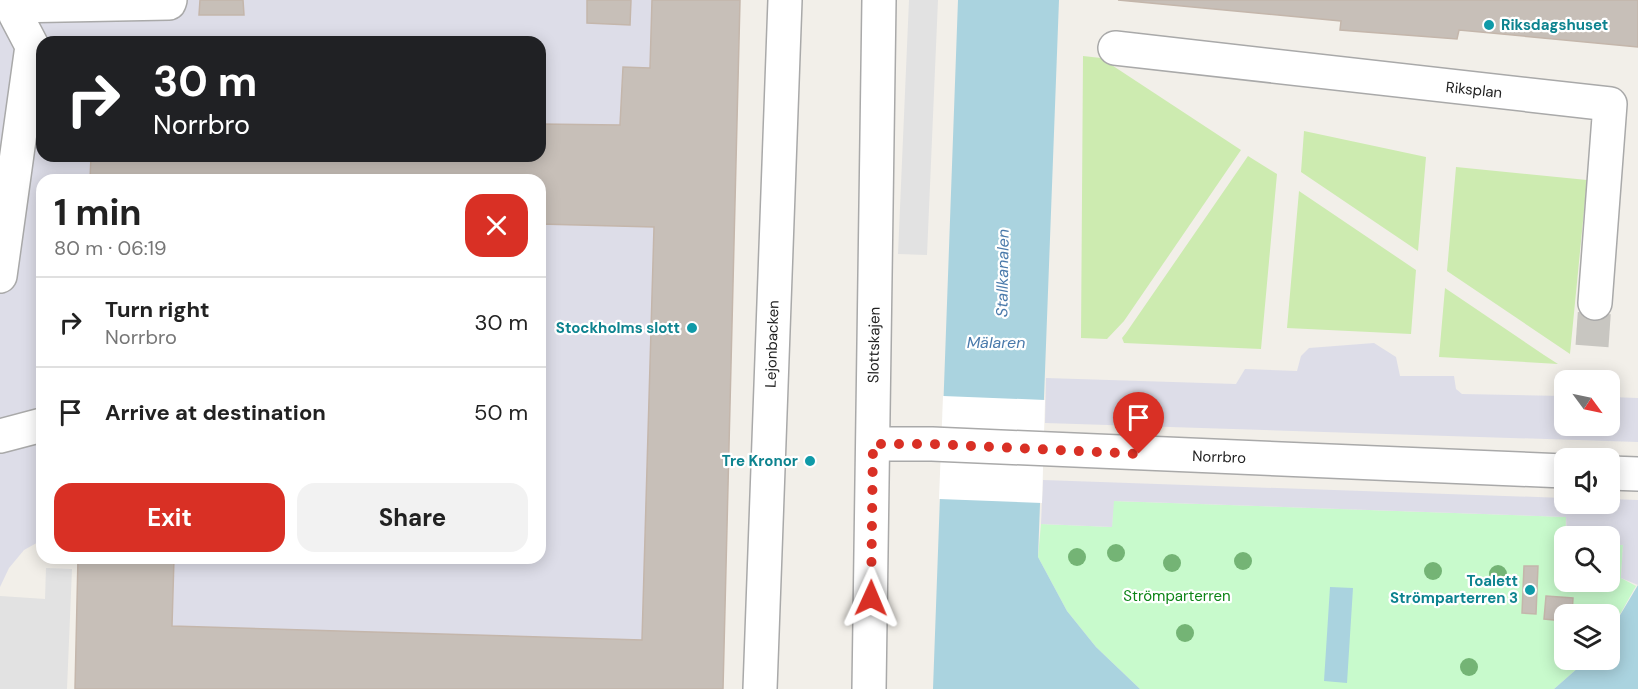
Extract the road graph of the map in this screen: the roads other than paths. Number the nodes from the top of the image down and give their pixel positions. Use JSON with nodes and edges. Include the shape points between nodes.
{"nodes":[{"id":1,"x":170,"y":0,"type":"edge"},
{"id":2,"x":785,"y":0,"type":"edge"},
{"id":3,"x":879,"y":0,"type":"edge"},
{"id":4,"x":6,"y":5,"type":"edge"},
{"id":5,"x":1128,"y":50,"type":"dead end"},
{"id":6,"x":0,"y":276,"type":"edge"},
{"id":7,"x":1595,"y":303,"type":"tunnel mouth"},
{"id":8,"x":36,"y":427,"type":"edge"},
{"id":9,"x":0,"y":436,"type":"edge"},
{"id":10,"x":873,"y":444,"type":"junction"},
{"id":11,"x":1554,"y":471,"type":"edge"},
{"id":12,"x":1620,"y":473,"type":"edge"},
{"id":13,"x":1638,"y":474,"type":"edge"},
{"id":14,"x":760,"y":689,"type":"edge"},
{"id":15,"x":869,"y":689,"type":"edge"}],
"edges":[{"from":1,"to":4,"type":"street"},
{"from":2,"to":14,"type":"street","name":"Lejonbacken"},
{"from":3,"to":10,"type":"street","name":"Slottskajen"},
{"from":4,"to":6,"type":"street","via":[[32,46]]},
{"from":5,"to":7,"type":"street","name":"Riksplan","via":[[1610,104]]},
{"from":8,"to":9,"type":"street"},
{"from":10,"to":11,"type":"street","name":"Norrbro"},
{"from":10,"to":15,"type":"street","name":"Slottskajen"},
{"from":12,"to":13,"type":"street"}]}
